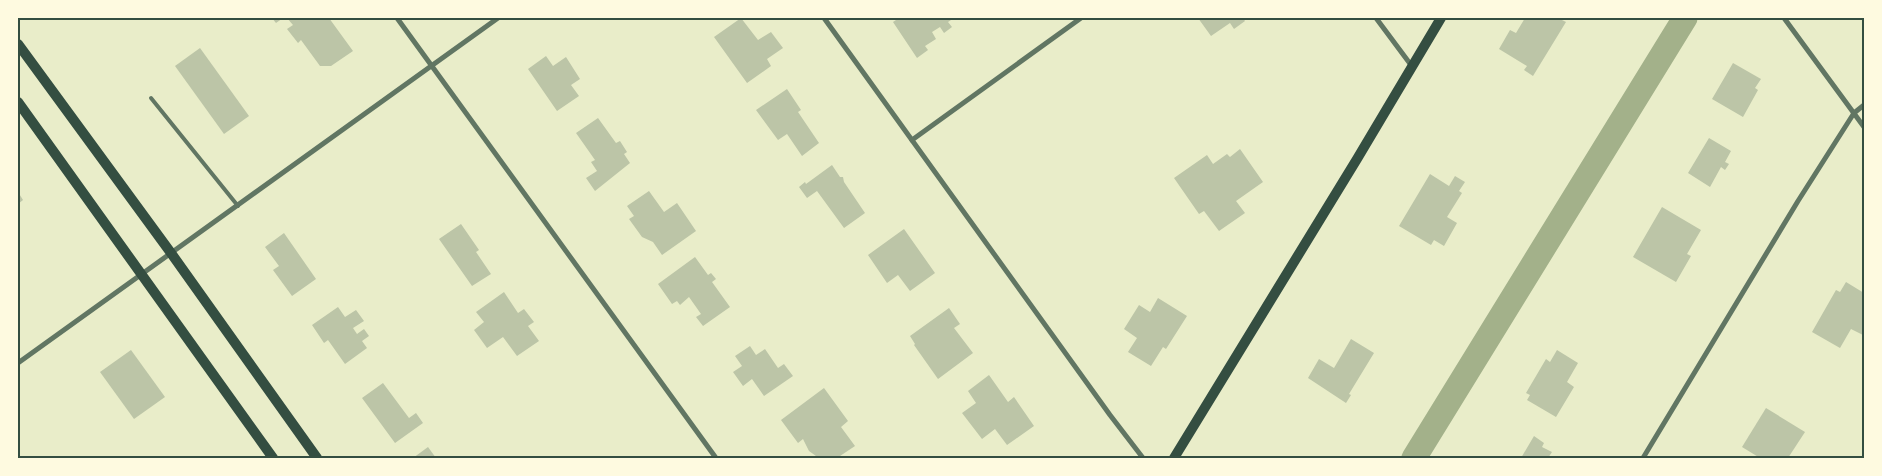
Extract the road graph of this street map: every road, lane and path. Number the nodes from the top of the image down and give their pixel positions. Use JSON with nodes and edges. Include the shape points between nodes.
{"nodes":[{"id":1,"x":397,"y":18,"type":"edge"},
{"id":2,"x":498,"y":18,"type":"edge"},
{"id":3,"x":824,"y":18,"type":"edge"},
{"id":4,"x":1081,"y":18,"type":"edge"},
{"id":5,"x":1376,"y":18,"type":"edge"},
{"id":6,"x":1441,"y":18,"type":"edge"},
{"id":7,"x":1784,"y":18,"type":"edge"},
{"id":8,"x":18,"y":44,"type":"edge"},
{"id":9,"x":431,"y":66,"type":"junction"},
{"id":10,"x":1411,"y":66,"type":"junction"},
{"id":11,"x":151,"y":98,"type":"dead end"},
{"id":12,"x":18,"y":102,"type":"edge"},
{"id":13,"x":1864,"y":105,"type":"edge"},
{"id":14,"x":1854,"y":113,"type":"junction"},
{"id":15,"x":1864,"y":127,"type":"edge"},
{"id":16,"x":912,"y":140,"type":"junction"},
{"id":17,"x":238,"y":206,"type":"junction"},
{"id":18,"x":171,"y":253,"type":"junction"},
{"id":19,"x":141,"y":275,"type":"junction"},
{"id":20,"x":18,"y":363,"type":"edge"},
{"id":21,"x":273,"y":458,"type":"edge"},
{"id":22,"x":318,"y":458,"type":"edge"},
{"id":23,"x":716,"y":458,"type":"edge"},
{"id":24,"x":1143,"y":458,"type":"edge"},
{"id":25,"x":1174,"y":458,"type":"edge"},
{"id":26,"x":1643,"y":458,"type":"edge"}],
"edges":[{"from":1,"to":9,"type":"street"},
{"from":2,"to":9,"type":"street"},
{"from":3,"to":16,"type":"street"},
{"from":4,"to":16,"type":"street"},
{"from":5,"to":10,"type":"street"},
{"from":6,"to":10,"type":"main road"},
{"from":7,"to":14,"type":"street"},
{"from":8,"to":18,"type":"main road"},
{"from":9,"to":17,"type":"street"},
{"from":9,"to":23,"type":"street"},
{"from":10,"to":25,"type":"main road"},
{"from":11,"to":17,"type":"lane"},
{"from":12,"to":19,"type":"main road"},
{"from":13,"to":14,"type":"street"},
{"from":14,"to":15,"type":"street"},
{"from":14,"to":26,"type":"street"},
{"from":16,"to":24,"type":"street"},
{"from":17,"to":18,"type":"street"},
{"from":18,"to":19,"type":"street"},
{"from":18,"to":22,"type":"main road"},
{"from":19,"to":20,"type":"street"},
{"from":19,"to":21,"type":"main road"}]}
